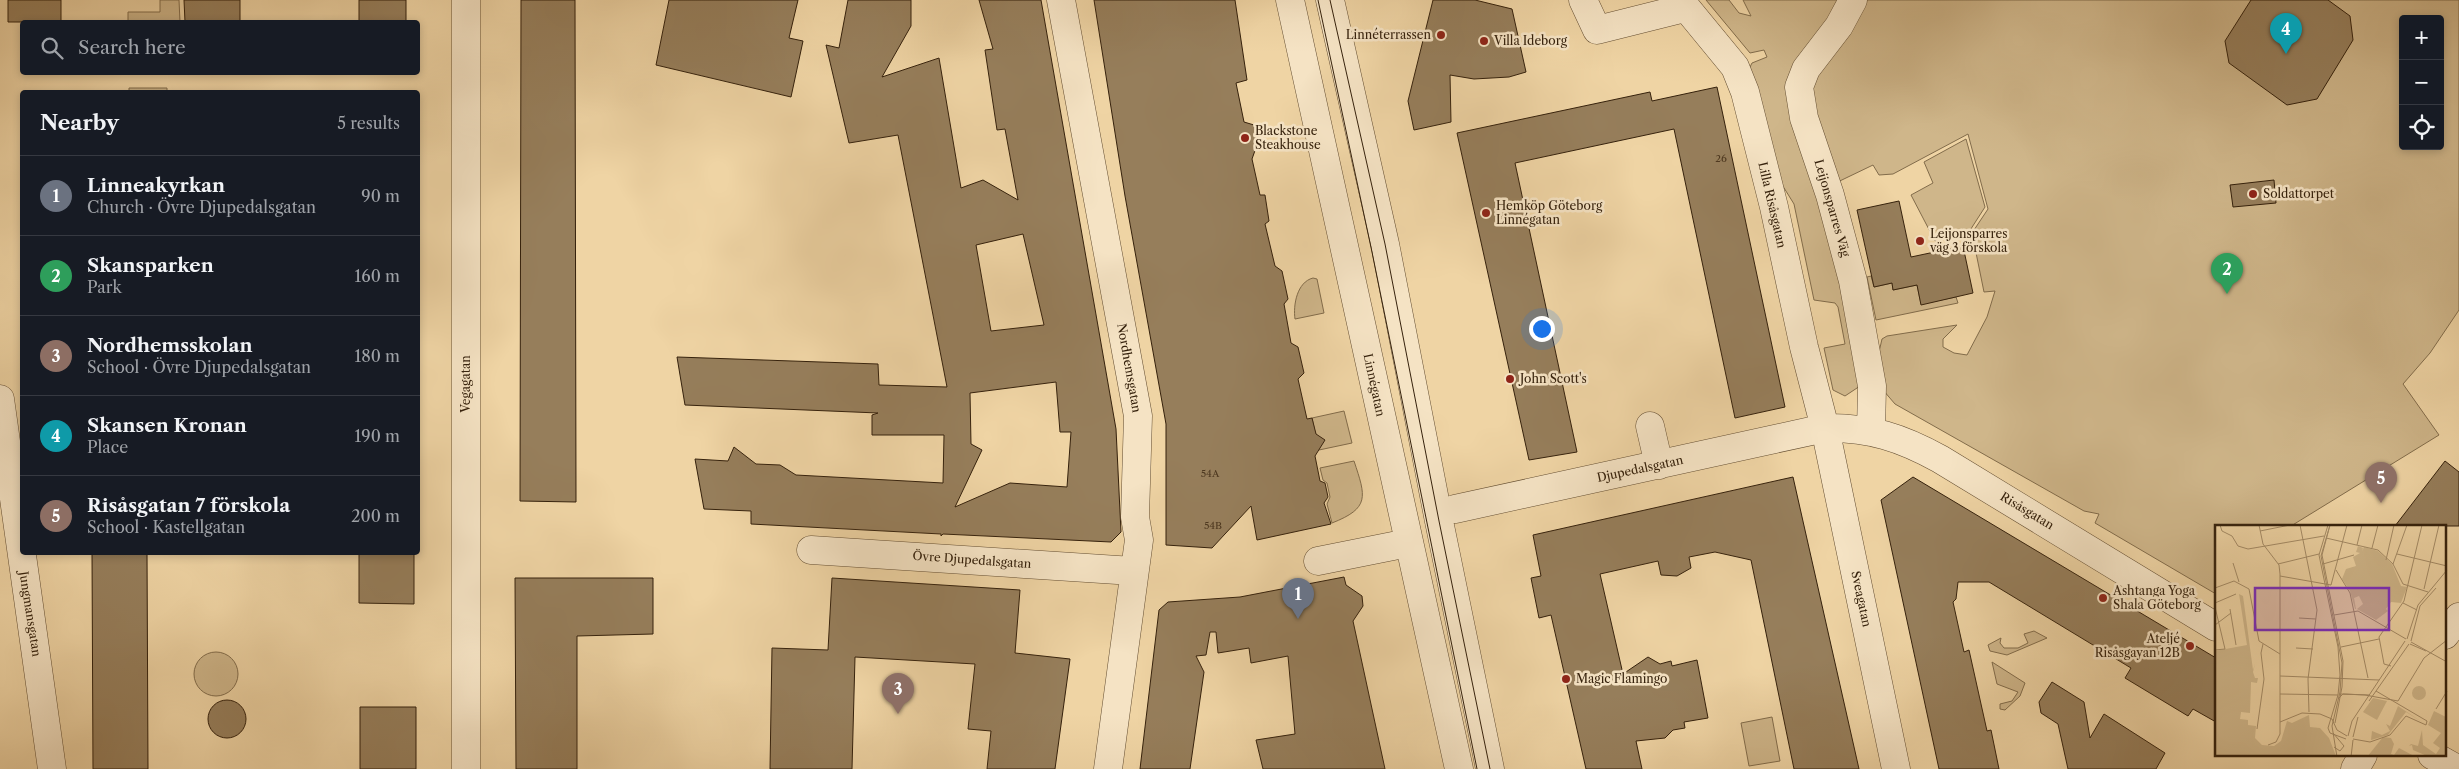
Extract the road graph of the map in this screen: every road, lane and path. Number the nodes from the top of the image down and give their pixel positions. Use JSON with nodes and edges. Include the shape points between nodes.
{"nodes":[{"id":1,"x":466,"y":0,"type":"edge"},
{"id":2,"x":1061,"y":0,"type":"edge"},
{"id":3,"x":1290,"y":0,"type":"edge"},
{"id":4,"x":1318,"y":0,"type":"edge"},
{"id":5,"x":1330,"y":0,"type":"edge"},
{"id":6,"x":1350,"y":0,"type":"edge"},
{"id":7,"x":1584,"y":0,"type":"edge"},
{"id":8,"x":1853,"y":0,"type":"edge"},
{"id":9,"x":1683,"y":4,"type":"edge"},
{"id":10,"x":9,"y":413,"type":"edge"},
{"id":11,"x":1650,"y":426,"type":"dead end"},
{"id":12,"x":1825,"y":428,"type":"junction"},
{"id":13,"x":1871,"y":432,"type":"junction"},
{"id":14,"x":1659,"y":465,"type":"junction"},
{"id":15,"x":1455,"y":510,"type":"junction"},
{"id":16,"x":19,"y":518,"type":"edge"},
{"id":17,"x":1408,"y":544,"type":"junction"},
{"id":18,"x":811,"y":550,"type":"dead end"},
{"id":19,"x":24,"y":555,"type":"edge"},
{"id":20,"x":1318,"y":561,"type":"dead end"},
{"id":21,"x":1133,"y":571,"type":"junction"},
{"id":22,"x":2459,"y":617,"type":"edge"},
{"id":23,"x":2215,"y":626,"type":"edge"},
{"id":24,"x":2446,"y":634,"type":"edge"},
{"id":25,"x":2363,"y":756,"type":"edge"},
{"id":26,"x":2434,"y":756,"type":"edge"},
{"id":27,"x":52,"y":769,"type":"edge"},
{"id":28,"x":466,"y":769,"type":"edge"},
{"id":29,"x":1108,"y":769,"type":"edge"},
{"id":30,"x":1459,"y":769,"type":"edge"},
{"id":31,"x":1477,"y":769,"type":"edge"},
{"id":32,"x":1490,"y":769,"type":"edge"},
{"id":33,"x":1508,"y":769,"type":"edge"},
{"id":34,"x":1896,"y":769,"type":"edge"},
{"id":35,"x":2355,"y":769,"type":"edge"},
{"id":36,"x":2457,"y":769,"type":"edge"}],
"edges":[{"from":1,"to":28,"type":"street","name":"Vegagatan"},
{"from":2,"to":21,"type":"street","name":"Nordhemsgatan","via":[[1138,416],[1135,516],[1139,540]]},
{"from":3,"to":17,"type":"street","name":"Linnégatan"},
{"from":4,"to":31,"type":"street"},
{"from":5,"to":32,"type":"street","via":[[1385,244]]},
{"from":6,"to":15,"type":"street","via":[[1375,148]]},
{"from":7,"to":9,"type":"street","via":[[1597,30]]},
{"from":8,"to":13,"type":"street","name":"Leijonsparres Väg","via":[[1839,26],[1806,69],[1799,87],[1804,118],[1830,195],[1853,281],[1872,386]]},
{"from":9,"to":12,"type":"street","name":"Lilla Risåsgatan","via":[[1735,68],[1745,92]]},
{"from":10,"to":16,"type":"street","name":"Jungmansgatan"},
{"from":11,"to":14,"type":"street"},
{"from":12,"to":13,"type":"street","name":"Risåsgatan"},
{"from":12,"to":14,"type":"street","name":"Djupedalsgatan"},
{"from":12,"to":34,"type":"street","name":"Sveagatan"},
{"from":13,"to":23,"type":"street","name":"Risåsgatan","via":[[1915,445],[1940,459]]},
{"from":14,"to":15,"type":"street","name":"Djupedalsgatan"},
{"from":15,"to":33,"type":"street"},
{"from":17,"to":20,"type":"street"},
{"from":17,"to":30,"type":"street","name":"Linnégatan"},
{"from":18,"to":21,"type":"street","name":"Övre Djupedalsgatan"},
{"from":19,"to":27,"type":"street","name":"Jungmansgatan"},
{"from":21,"to":29,"type":"street","name":"Nordhemsgatan"},
{"from":22,"to":24,"type":"street"},
{"from":25,"to":35,"type":"street"},
{"from":26,"to":36,"type":"street"}]}
